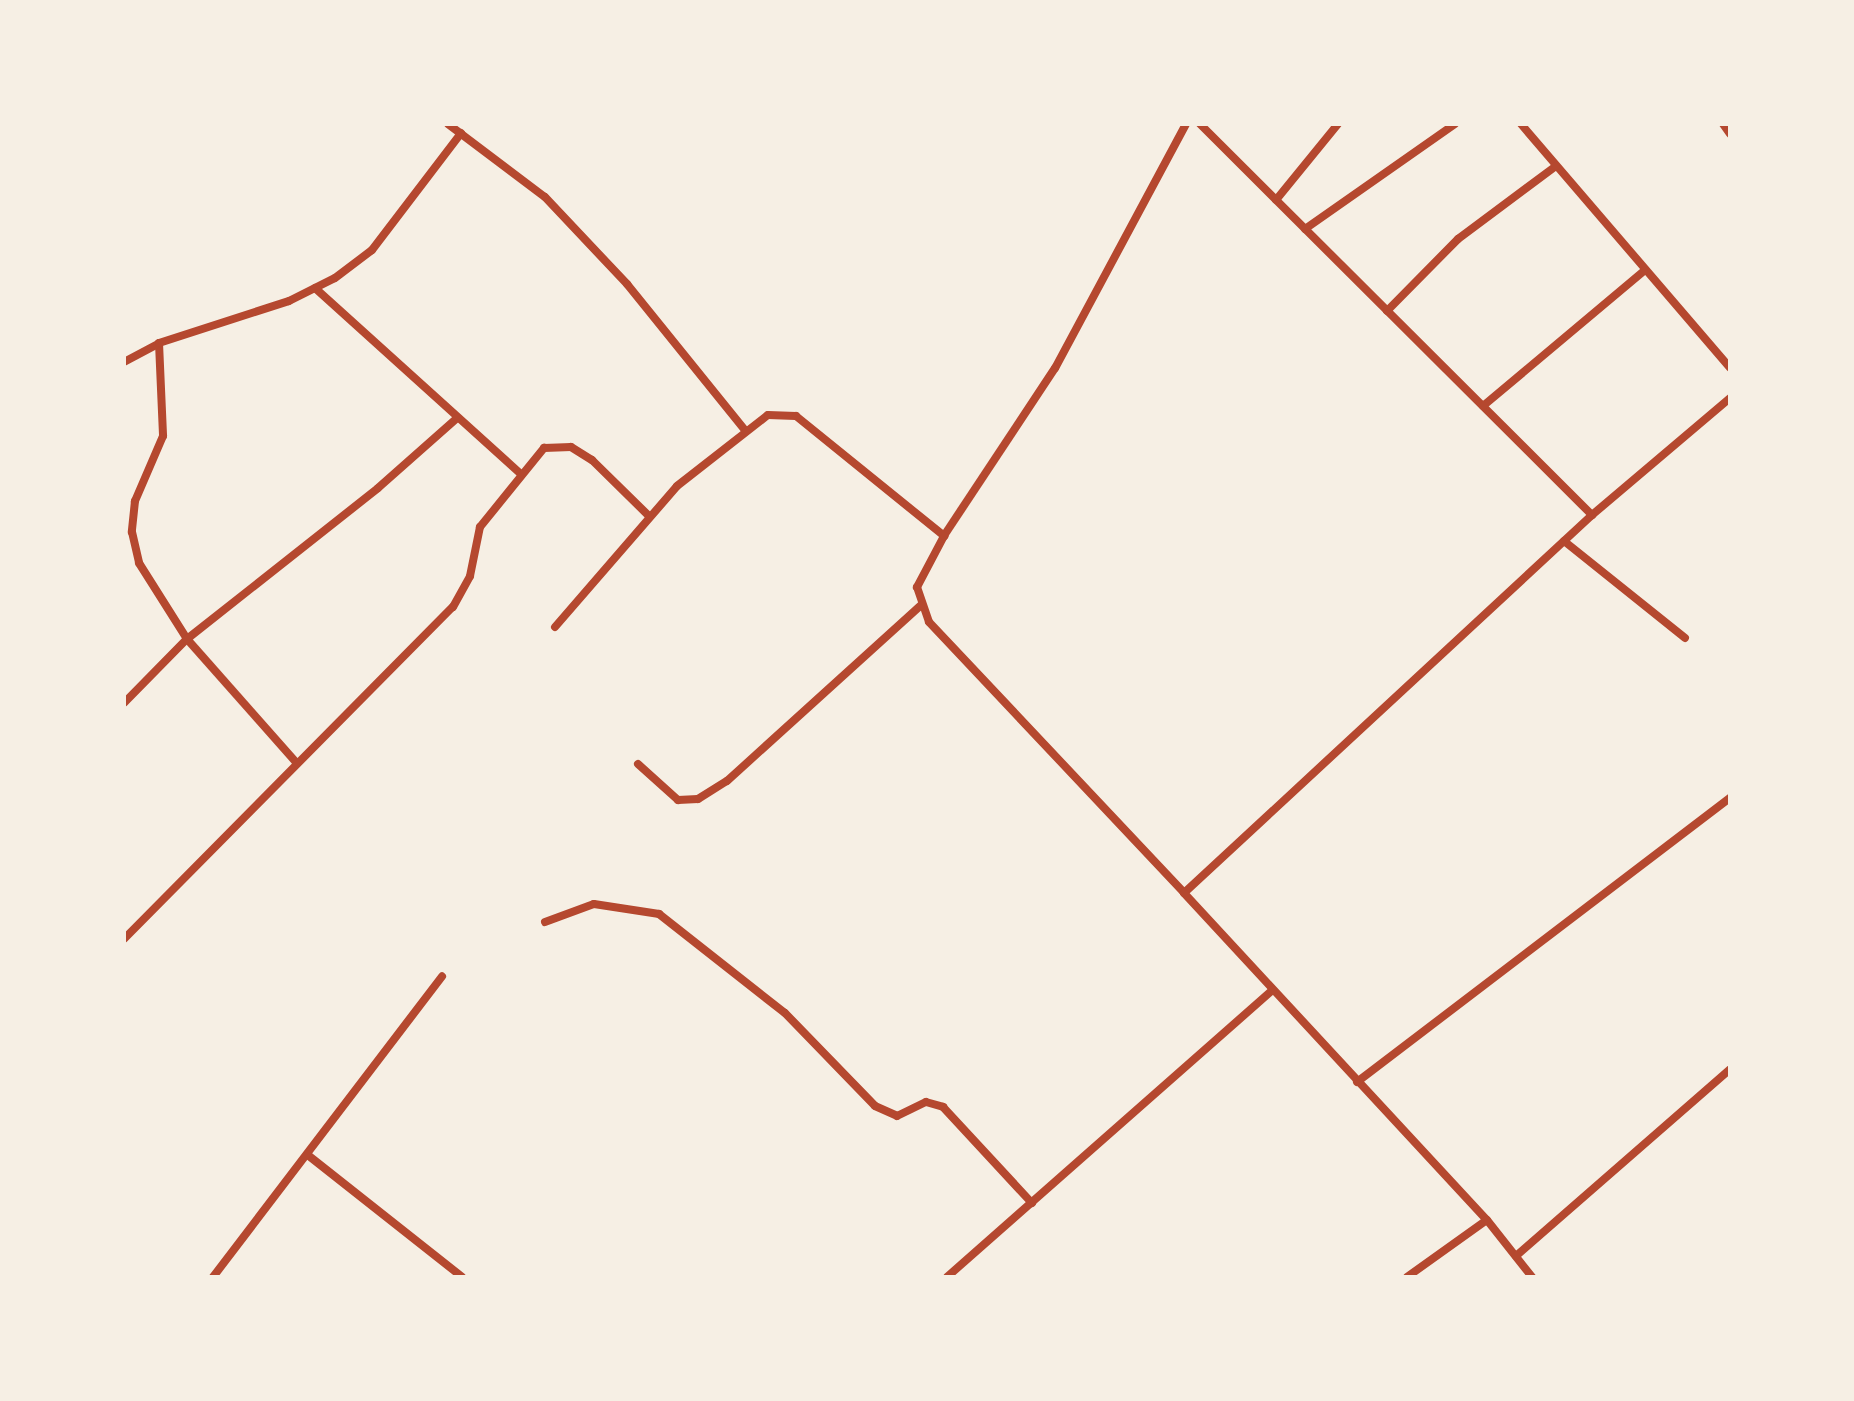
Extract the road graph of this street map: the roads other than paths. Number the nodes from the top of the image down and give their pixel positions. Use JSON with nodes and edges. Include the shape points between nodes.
{"nodes":[{"id":1,"x":448,"y":124,"type":"edge"},
{"id":2,"x":1186,"y":124,"type":"edge"},
{"id":3,"x":1200,"y":124,"type":"edge"},
{"id":4,"x":1338,"y":124,"type":"edge"},
{"id":5,"x":1455,"y":124,"type":"edge"},
{"id":6,"x":1521,"y":124,"type":"edge"},
{"id":7,"x":1723,"y":124,"type":"edge"},
{"id":8,"x":461,"y":133,"type":"junction"},
{"id":9,"x":1730,"y":134,"type":"edge"},
{"id":10,"x":1556,"y":166,"type":"junction"},
{"id":11,"x":1276,"y":200,"type":"junction"},
{"id":12,"x":1305,"y":229,"type":"junction"},
{"id":13,"x":1644,"y":271,"type":"junction"},
{"id":14,"x":315,"y":288,"type":"junction"},
{"id":15,"x":1387,"y":311,"type":"junction"},
{"id":16,"x":159,"y":343,"type":"junction"},
{"id":17,"x":124,"y":362,"type":"edge"},
{"id":18,"x":1730,"y":368,"type":"edge"},
{"id":19,"x":1730,"y":398,"type":"edge"},
{"id":20,"x":1483,"y":406,"type":"junction"},
{"id":21,"x":457,"y":418,"type":"junction"},
{"id":22,"x":745,"y":430,"type":"junction"},
{"id":23,"x":521,"y":474,"type":"junction"},
{"id":24,"x":1592,"y":515,"type":"junction"},
{"id":25,"x":649,"y":516,"type":"junction"},
{"id":26,"x":944,"y":536,"type":"junction"},
{"id":27,"x":1564,"y":541,"type":"junction"},
{"id":28,"x":920,"y":606,"type":"junction"},
{"id":29,"x":555,"y":627,"type":"dead end"},
{"id":30,"x":1685,"y":638,"type":"dead end"},
{"id":31,"x":187,"y":639,"type":"junction"},
{"id":32,"x":124,"y":703,"type":"edge"},
{"id":33,"x":296,"y":762,"type":"junction"},
{"id":34,"x":638,"y":764,"type":"dead end"},
{"id":35,"x":1730,"y":798,"type":"edge"},
{"id":36,"x":1184,"y":893,"type":"junction"},
{"id":37,"x":545,"y":922,"type":"dead end"},
{"id":38,"x":124,"y":939,"type":"edge"},
{"id":39,"x":442,"y":976,"type":"dead end"},
{"id":40,"x":1272,"y":990,"type":"junction"},
{"id":41,"x":1730,"y":1069,"type":"edge"},
{"id":42,"x":1357,"y":1082,"type":"junction"},
{"id":43,"x":309,"y":1156,"type":"junction"},
{"id":44,"x":1032,"y":1203,"type":"junction"},
{"id":45,"x":1487,"y":1220,"type":"junction"},
{"id":46,"x":1516,"y":1256,"type":"junction"},
{"id":47,"x":213,"y":1277,"type":"edge"},
{"id":48,"x":462,"y":1277,"type":"edge"},
{"id":49,"x":947,"y":1277,"type":"edge"},
{"id":50,"x":1407,"y":1277,"type":"edge"},
{"id":51,"x":1532,"y":1277,"type":"edge"}],
"edges":[{"from":1,"to":8,"type":"street"},
{"from":2,"to":26,"type":"street","via":[[1055,368]]},
{"from":3,"to":11,"type":"street"},
{"from":4,"to":11,"type":"street"},
{"from":5,"to":12,"type":"street"},
{"from":6,"to":10,"type":"street"},
{"from":7,"to":9,"type":"street"},
{"from":8,"to":14,"type":"street","via":[[372,250]]},
{"from":8,"to":22,"type":"street","via":[[545,197],[627,284]]},
{"from":10,"to":13,"type":"street"},
{"from":10,"to":15,"type":"street","via":[[1458,239]]},
{"from":11,"to":12,"type":"street"},
{"from":12,"to":15,"type":"street"},
{"from":13,"to":18,"type":"street"},
{"from":13,"to":20,"type":"street"},
{"from":14,"to":16,"type":"street"},
{"from":14,"to":21,"type":"street"},
{"from":15,"to":20,"type":"street"},
{"from":16,"to":17,"type":"street"},
{"from":16,"to":31,"type":"street","via":[[163,436],[135,501],[132,532],[139,563]]},
{"from":19,"to":24,"type":"street"},
{"from":20,"to":24,"type":"street"},
{"from":21,"to":23,"type":"street"},
{"from":21,"to":31,"type":"street","via":[[378,488]]},
{"from":22,"to":25,"type":"street"},
{"from":22,"to":26,"type":"street","via":[[768,415],[796,416]]},
{"from":23,"to":25,"type":"street","via":[[544,448],[571,447]]},
{"from":23,"to":33,"type":"street","via":[[480,527],[470,576],[453,607]]},
{"from":24,"to":27,"type":"street"},
{"from":25,"to":29,"type":"street"},
{"from":26,"to":28,"type":"street","via":[[917,587]]},
{"from":27,"to":30,"type":"street"},
{"from":27,"to":36,"type":"street"},
{"from":28,"to":34,"type":"street","via":[[727,781],[698,799],[678,800]]},
{"from":28,"to":36,"type":"street","via":[[949,645]]},
{"from":31,"to":32,"type":"street"},
{"from":31,"to":33,"type":"street"},
{"from":33,"to":38,"type":"street"},
{"from":35,"to":42,"type":"street"},
{"from":36,"to":40,"type":"street"},
{"from":37,"to":44,"type":"street","via":[[594,904],[659,914],[785,1013],[875,1106],[897,1116],[926,1102],[943,1107]]},
{"from":39,"to":43,"type":"street"},
{"from":40,"to":42,"type":"street"},
{"from":40,"to":44,"type":"street"},
{"from":41,"to":46,"type":"street"},
{"from":42,"to":45,"type":"street"},
{"from":43,"to":47,"type":"street"},
{"from":43,"to":48,"type":"street"},
{"from":44,"to":49,"type":"street"},
{"from":45,"to":46,"type":"street"},
{"from":45,"to":50,"type":"street"},
{"from":46,"to":51,"type":"street"}]}
